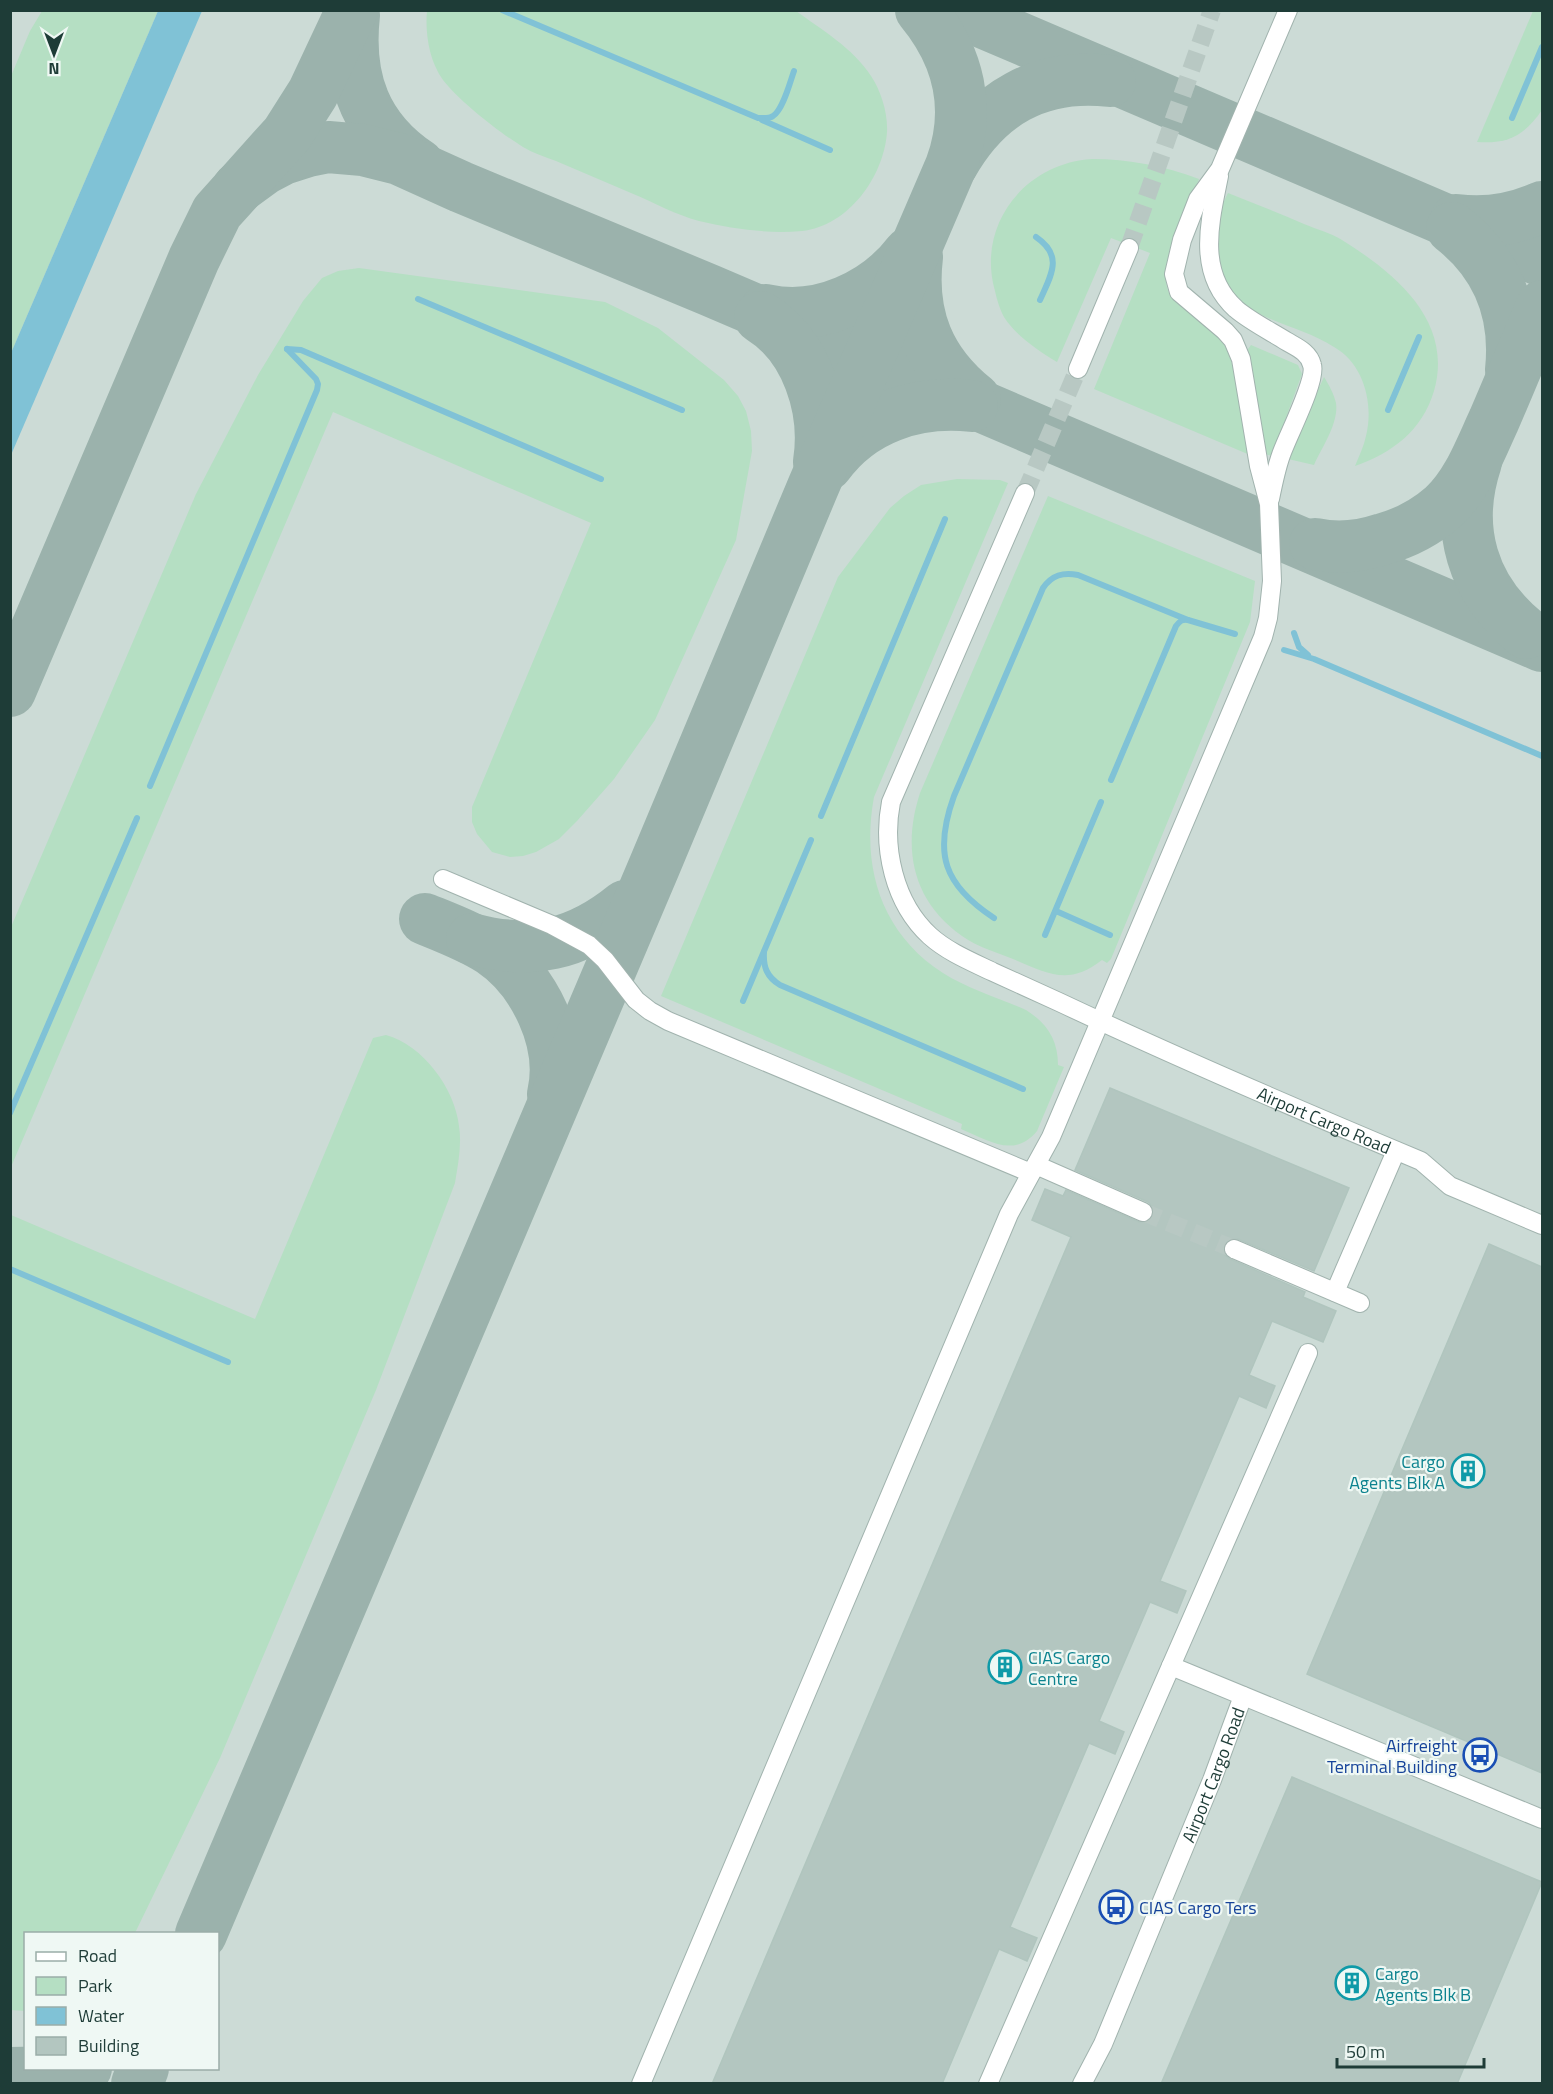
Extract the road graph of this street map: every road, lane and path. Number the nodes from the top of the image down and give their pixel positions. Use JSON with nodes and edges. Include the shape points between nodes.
{"nodes":[{"id":1,"x":1288,"y":10,"type":"edge"},
{"id":2,"x":1220,"y":170,"type":"junction"},
{"id":3,"x":1129,"y":248,"type":"tunnel mouth"},
{"id":4,"x":1078,"y":369,"type":"tunnel mouth"},
{"id":5,"x":1025,"y":493,"type":"tunnel mouth"},
{"id":6,"x":1269,"y":504,"type":"junction"},
{"id":7,"x":442,"y":879,"type":"dead end"},
{"id":8,"x":1100,"y":1022,"type":"junction"},
{"id":9,"x":1396,"y":1151,"type":"junction"},
{"id":10,"x":1033,"y":1169,"type":"junction"},
{"id":11,"x":1143,"y":1212,"type":"tunnel mouth"},
{"id":12,"x":1542,"y":1225,"type":"edge"},
{"id":13,"x":1234,"y":1249,"type":"tunnel mouth"},
{"id":14,"x":1335,"y":1292,"type":"junction"},
{"id":15,"x":1360,"y":1303,"type":"dead end"},
{"id":16,"x":1308,"y":1353,"type":"dead end"},
{"id":17,"x":1171,"y":1666,"type":"junction"},
{"id":18,"x":1243,"y":1696,"type":"junction"},
{"id":19,"x":1542,"y":1819,"type":"edge"},
{"id":20,"x":641,"y":2084,"type":"edge"},
{"id":21,"x":988,"y":2084,"type":"edge"},
{"id":22,"x":1082,"y":2084,"type":"edge"}],
"edges":[{"from":1,"to":2,"type":"lane"},
{"from":2,"to":6,"type":"lane","via":[[1198,199],[1175,265],[1175,283],[1186,300],[1226,332],[1237,348]]},
{"from":2,"to":6,"type":"lane","via":[[1208,234],[1212,270],[1220,290],[1238,311],[1305,353],[1313,365],[1311,380],[1281,454]]},
{"from":3,"to":4,"type":"lane"},
{"from":5,"to":8,"type":"lane","name":"Airport Cargo Road","via":[[896,788],[888,820],[889,858],[902,897],[929,935],[944,947]]},
{"from":6,"to":8,"type":"lane","via":[[1272,581],[1263,637]]},
{"from":7,"to":10,"type":"lane","via":[[552,925],[589,945],[636,1000],[668,1021]]},
{"from":8,"to":9,"type":"lane","name":"Airport Cargo Road"},
{"from":8,"to":10,"type":"lane","via":[[1051,1137]]},
{"from":9,"to":12,"type":"lane","name":"Airport Cargo Road","via":[[1421,1161],[1450,1186]]},
{"from":9,"to":14,"type":"lane"},
{"from":10,"to":11,"type":"lane"},
{"from":10,"to":20,"type":"lane","via":[[1009,1214]]},
{"from":13,"to":14,"type":"lane"},
{"from":14,"to":15,"type":"lane"},
{"from":16,"to":17,"type":"lane"},
{"from":17,"to":18,"type":"lane"},
{"from":17,"to":21,"type":"lane"},
{"from":18,"to":19,"type":"lane","name":"Airport Cargo Road"},
{"from":18,"to":22,"type":"lane","name":"Airport Cargo Road","via":[[1108,2033]]}]}
